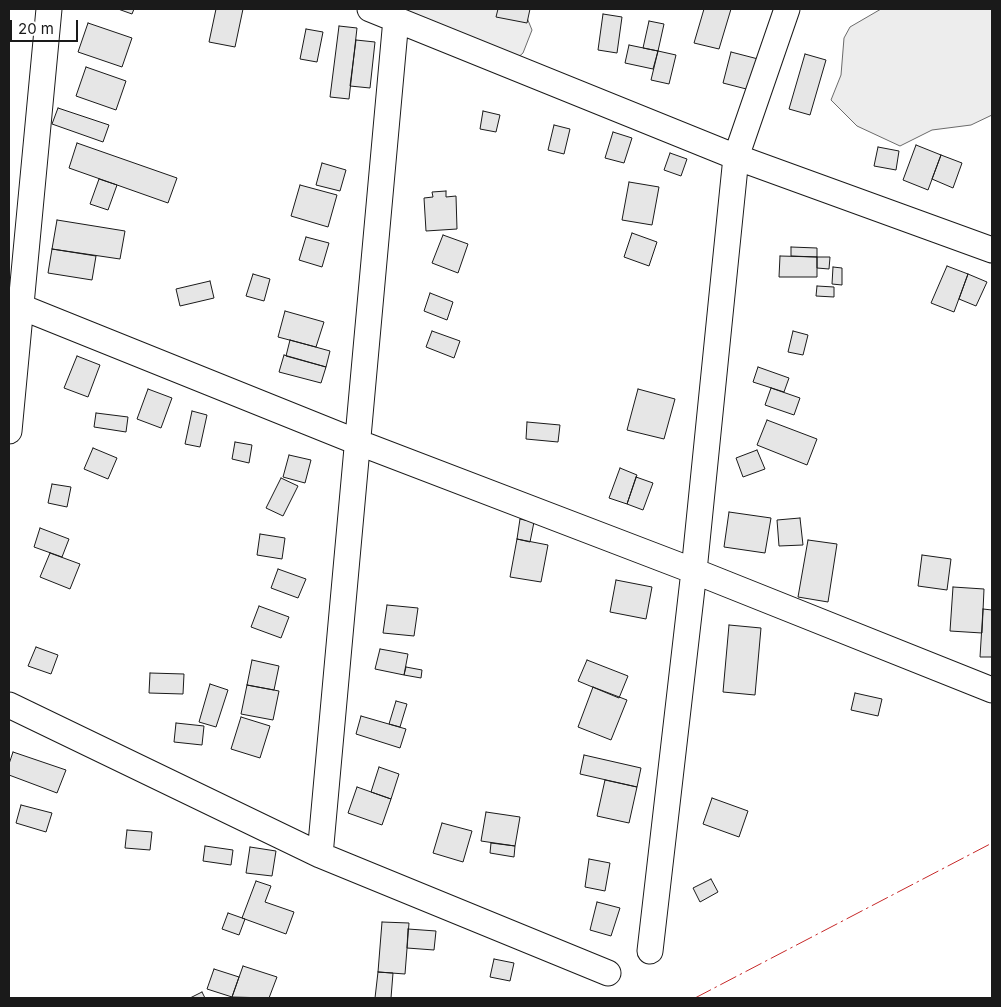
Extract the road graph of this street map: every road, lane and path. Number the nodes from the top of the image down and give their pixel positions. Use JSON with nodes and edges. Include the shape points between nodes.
{"nodes":[{"id":1,"x":50,"y":9,"type":"edge"},
{"id":2,"x":370,"y":9,"type":"edge"},
{"id":3,"x":787,"y":9,"type":"edge"},
{"id":4,"x":396,"y":19,"type":"junction"},
{"id":5,"x":736,"y":157,"type":"junction"},
{"id":6,"x":992,"y":250,"type":"edge"},
{"id":7,"x":14,"y":304,"type":"edge"},
{"id":8,"x":9,"y":431,"type":"edge"},
{"id":9,"x":357,"y":442,"type":"junction"},
{"id":10,"x":694,"y":572,"type":"junction"},
{"id":11,"x":992,"y":690,"type":"edge"},
{"id":12,"x":9,"y":705,"type":"edge"},
{"id":13,"x":320,"y":855,"type":"junction"},
{"id":14,"x":650,"y":951,"type":"dead end"},
{"id":15,"x":608,"y":973,"type":"dead end"}],
"edges":[{"from":1,"to":7,"type":"street"},
{"from":2,"to":4,"type":"street"},
{"from":3,"to":5,"type":"street"},
{"from":4,"to":5,"type":"street"},
{"from":4,"to":9,"type":"street"},
{"from":5,"to":6,"type":"street"},
{"from":5,"to":10,"type":"street"},
{"from":7,"to":8,"type":"street"},
{"from":7,"to":9,"type":"street"},
{"from":9,"to":10,"type":"street"},
{"from":9,"to":13,"type":"street"},
{"from":10,"to":11,"type":"street"},
{"from":10,"to":14,"type":"street"},
{"from":12,"to":13,"type":"street"},
{"from":13,"to":15,"type":"street"}]}
